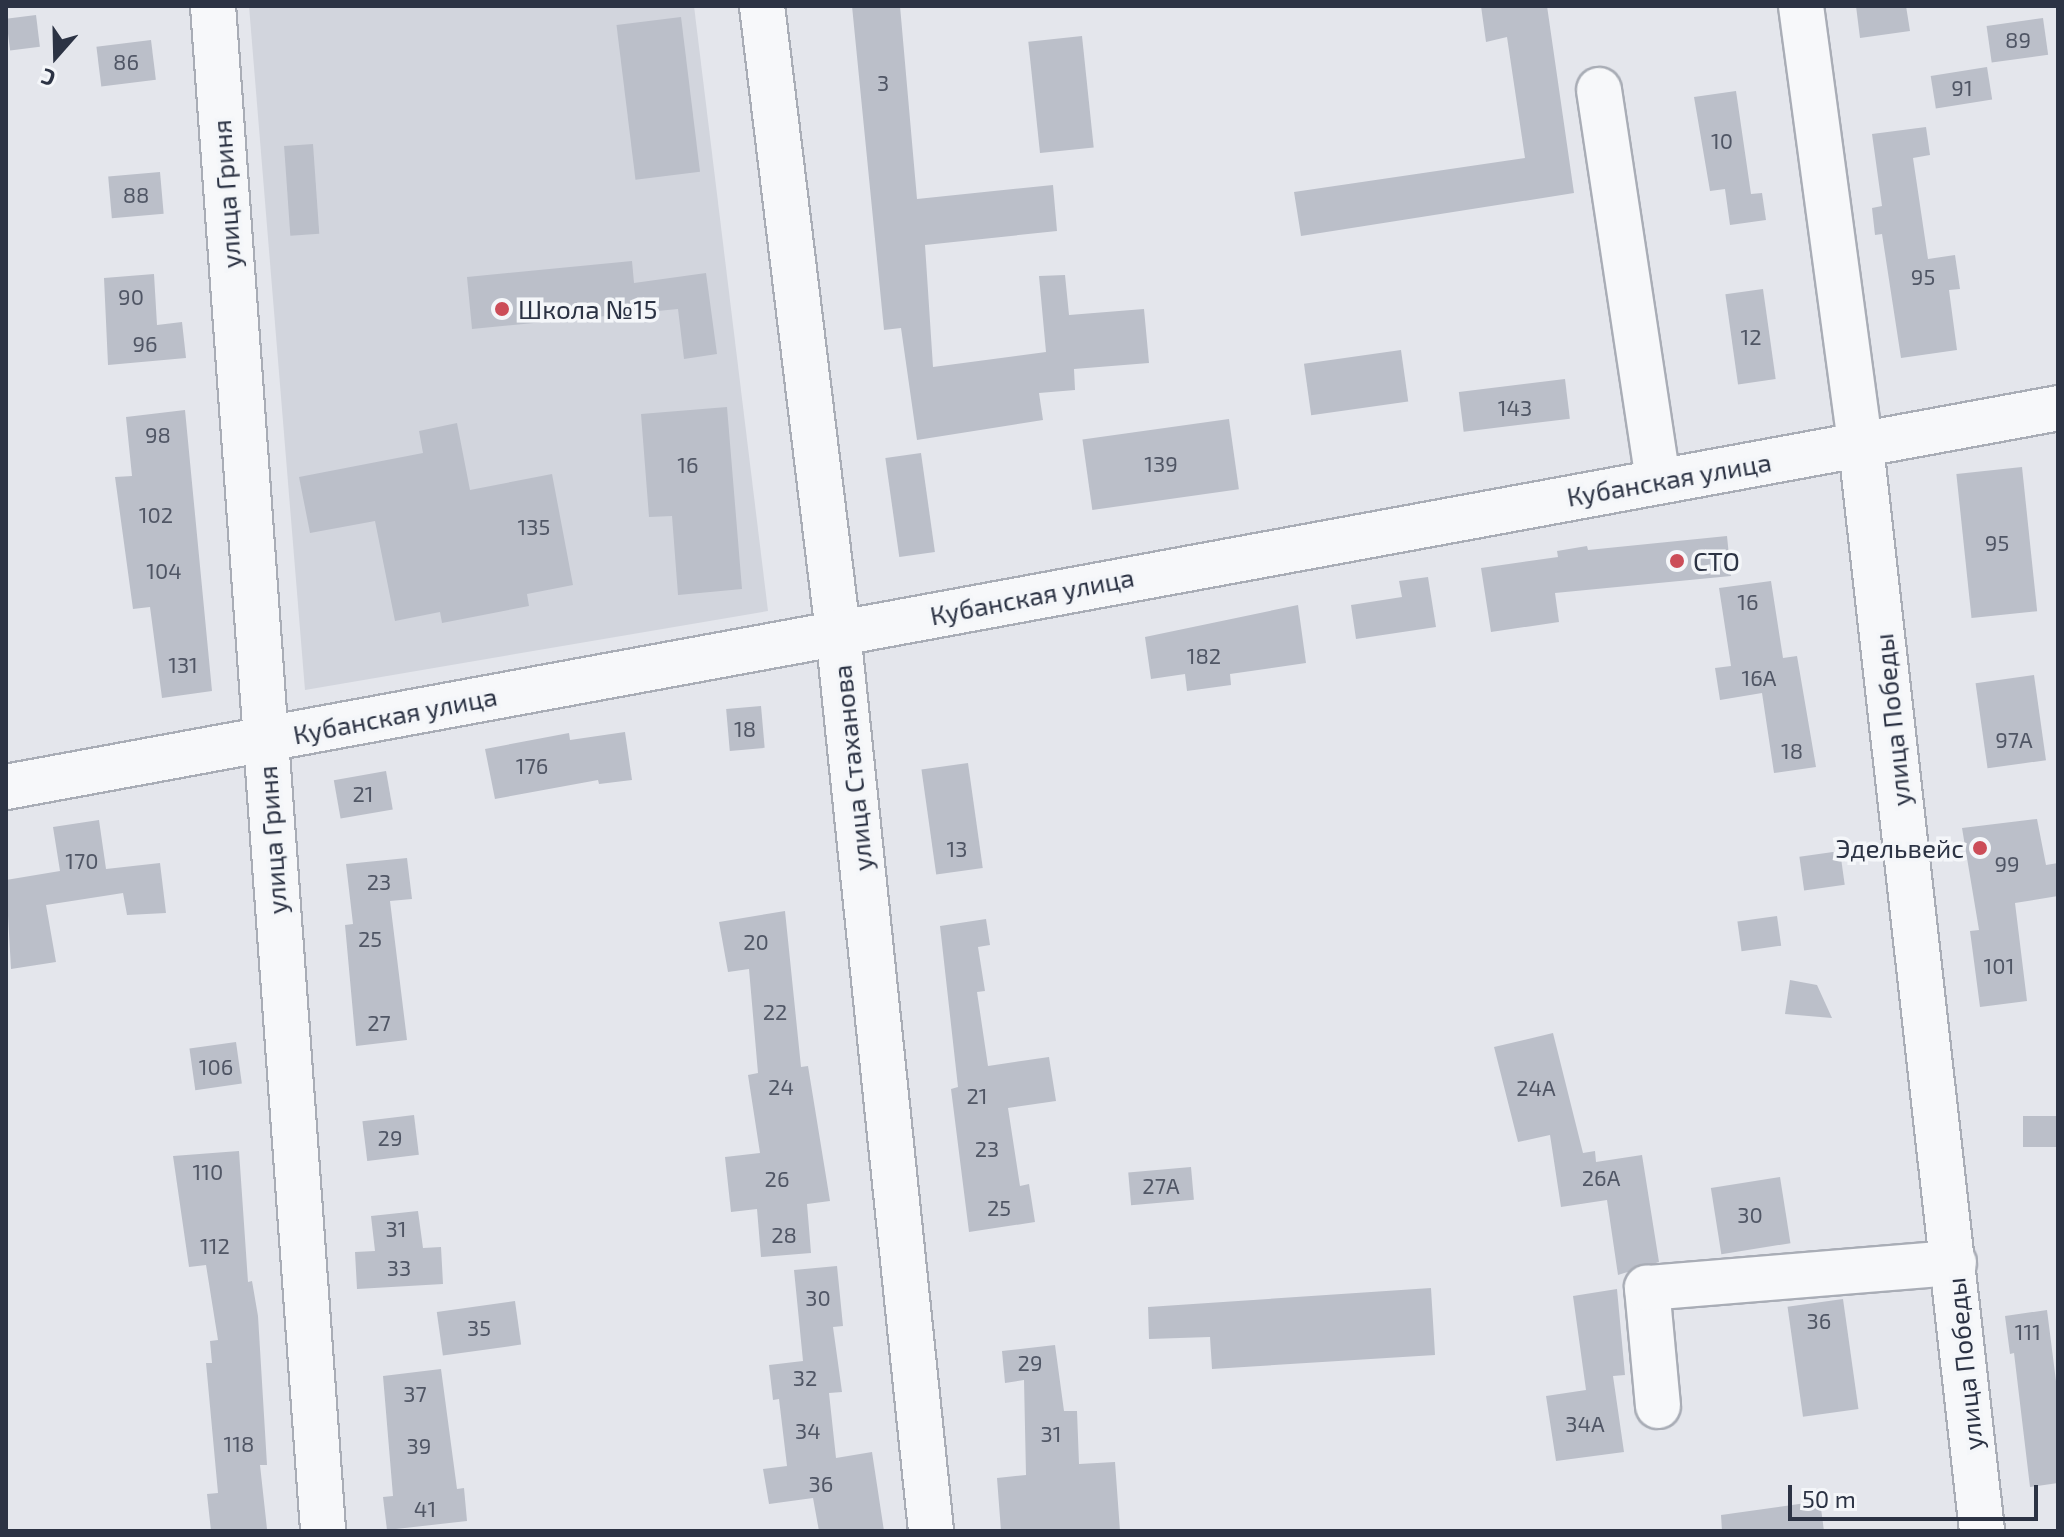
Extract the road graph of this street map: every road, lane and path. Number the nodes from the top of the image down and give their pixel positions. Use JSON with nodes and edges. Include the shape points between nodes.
{"nodes":[{"id":1,"x":213,"y":6,"type":"edge"},
{"id":2,"x":762,"y":6,"type":"edge"},
{"id":3,"x":1801,"y":6,"type":"edge"},
{"id":4,"x":1599,"y":90,"type":"dead end"},
{"id":5,"x":2058,"y":408,"type":"edge"},
{"id":6,"x":1861,"y":447,"type":"junction"},
{"id":7,"x":1658,"y":479,"type":"junction"},
{"id":8,"x":838,"y":632,"type":"junction"},
{"id":9,"x":264,"y":739,"type":"junction"},
{"id":10,"x":6,"y":787,"type":"edge"},
{"id":11,"x":1954,"y":1263,"type":"junction"},
{"id":12,"x":1658,"y":1406,"type":"dead end"},
{"id":13,"x":323,"y":1531,"type":"edge"},
{"id":14,"x":931,"y":1531,"type":"edge"},
{"id":15,"x":1982,"y":1531,"type":"edge"}],
"edges":[{"from":1,"to":9,"type":"street","name":"улица Гриня"},
{"from":2,"to":8,"type":"street","name":"улица Стаханова"},
{"from":3,"to":6,"type":"street","name":"улица Победы"},
{"from":4,"to":7,"type":"street"},
{"from":5,"to":6,"type":"street","name":"Кубанская улица"},
{"from":6,"to":7,"type":"street","name":"Кубанская улица"},
{"from":6,"to":11,"type":"street","name":"улица Победы"},
{"from":7,"to":8,"type":"street","name":"Кубанская улица"},
{"from":8,"to":9,"type":"street","name":"Кубанская улица"},
{"from":8,"to":14,"type":"street","name":"улица Стаханова"},
{"from":9,"to":10,"type":"street","name":"Кубанская улица"},
{"from":9,"to":13,"type":"street","name":"улица Гриня"},
{"from":11,"to":12,"type":"street","via":[[1647,1288]]},
{"from":11,"to":15,"type":"street","name":"улица Победы"}]}
